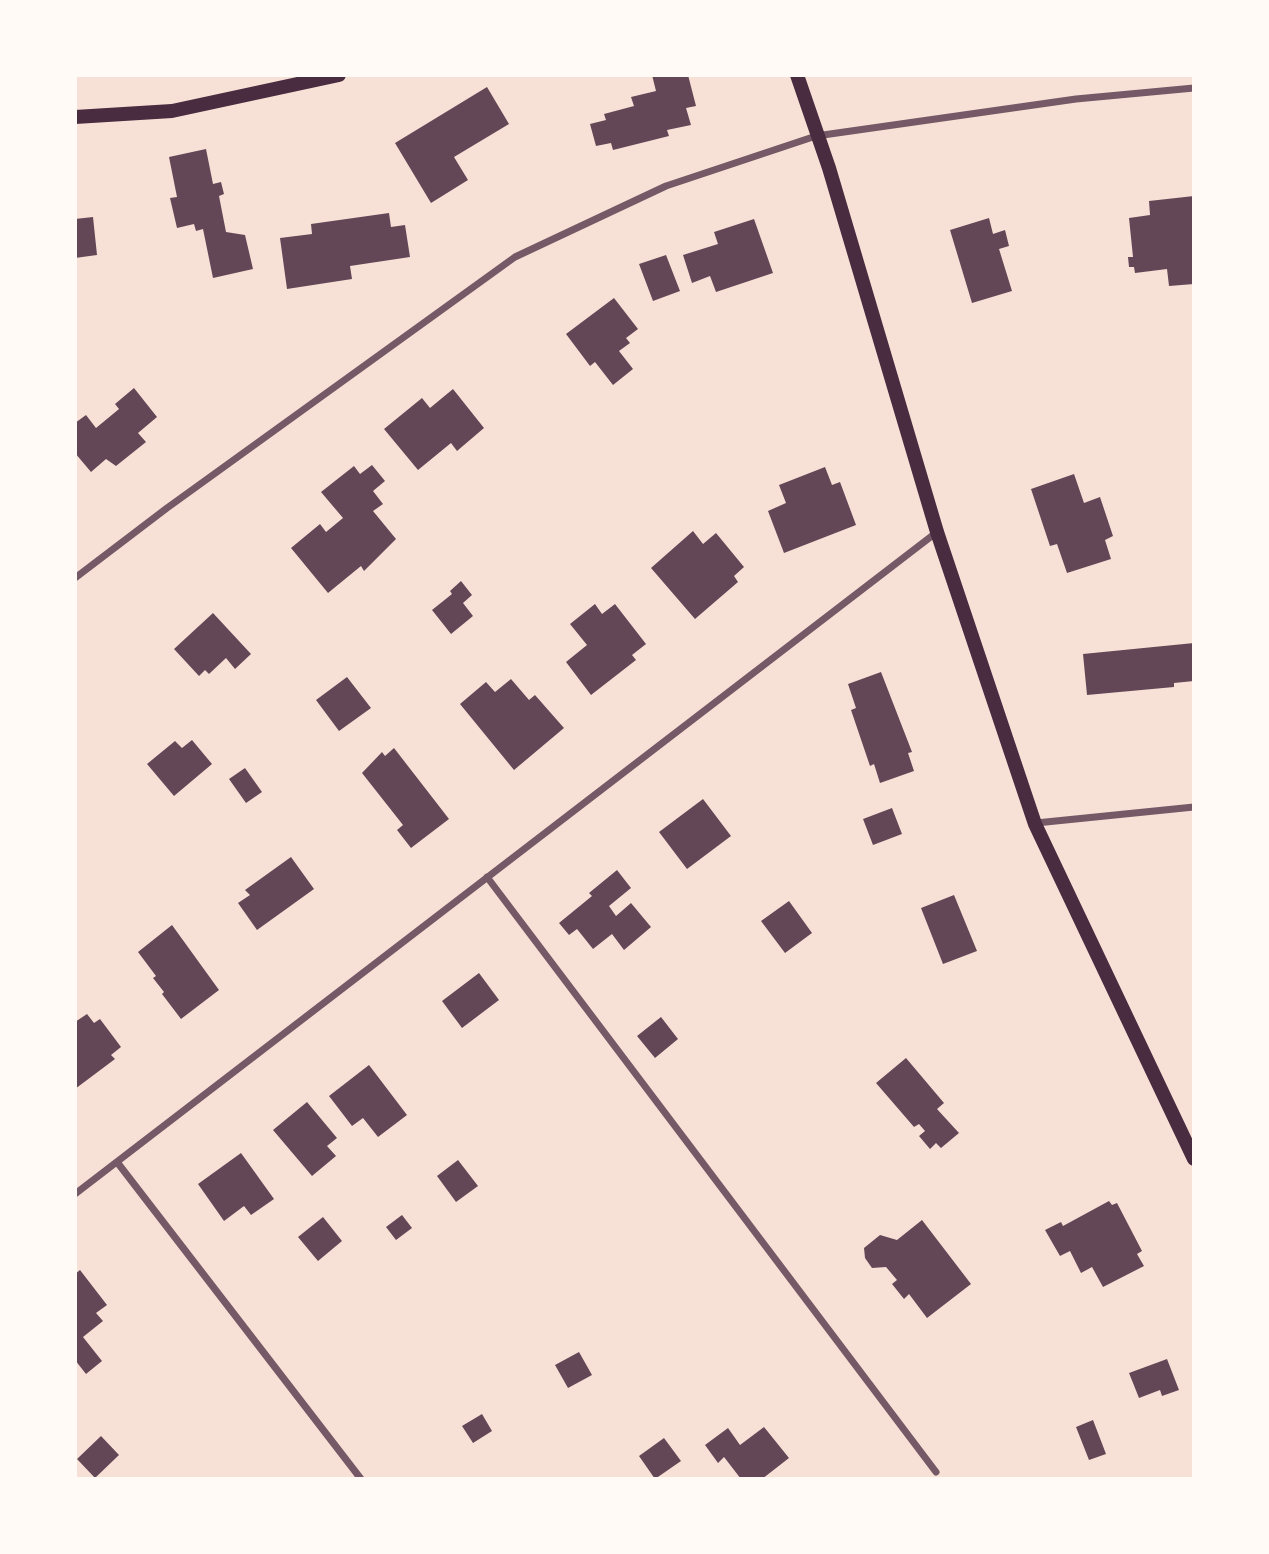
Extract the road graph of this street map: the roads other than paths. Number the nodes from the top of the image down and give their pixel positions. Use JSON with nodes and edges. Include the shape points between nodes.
{"nodes":[{"id":1,"x":340,"y":75,"type":"edge"},
{"id":2,"x":797,"y":75,"type":"edge"},
{"id":3,"x":1194,"y":88,"type":"edge"},
{"id":4,"x":75,"y":117,"type":"edge"},
{"id":5,"x":816,"y":136,"type":"junction"},
{"id":6,"x":937,"y":532,"type":"junction"},
{"id":7,"x":75,"y":578,"type":"edge"},
{"id":8,"x":1194,"y":807,"type":"edge"},
{"id":9,"x":1035,"y":824,"type":"junction"},
{"id":10,"x":487,"y":877,"type":"junction"},
{"id":11,"x":1194,"y":1160,"type":"edge"},
{"id":12,"x":117,"y":1162,"type":"junction"},
{"id":13,"x":75,"y":1194,"type":"edge"},
{"id":14,"x":936,"y":1472,"type":"dead end"},
{"id":15,"x":361,"y":1479,"type":"edge"}],
"edges":[{"from":1,"to":4,"type":"main road","via":[[172,111]]},
{"from":2,"to":5,"type":"main road"},
{"from":3,"to":5,"type":"street","via":[[1076,99]]},
{"from":5,"to":6,"type":"main road"},
{"from":5,"to":7,"type":"street","via":[[666,186],[515,257]]},
{"from":6,"to":9,"type":"main road"},
{"from":6,"to":10,"type":"street"},
{"from":8,"to":9,"type":"street"},
{"from":9,"to":11,"type":"main road"},
{"from":10,"to":12,"type":"street"},
{"from":10,"to":14,"type":"street"},
{"from":12,"to":13,"type":"street"},
{"from":12,"to":15,"type":"street"}]}
